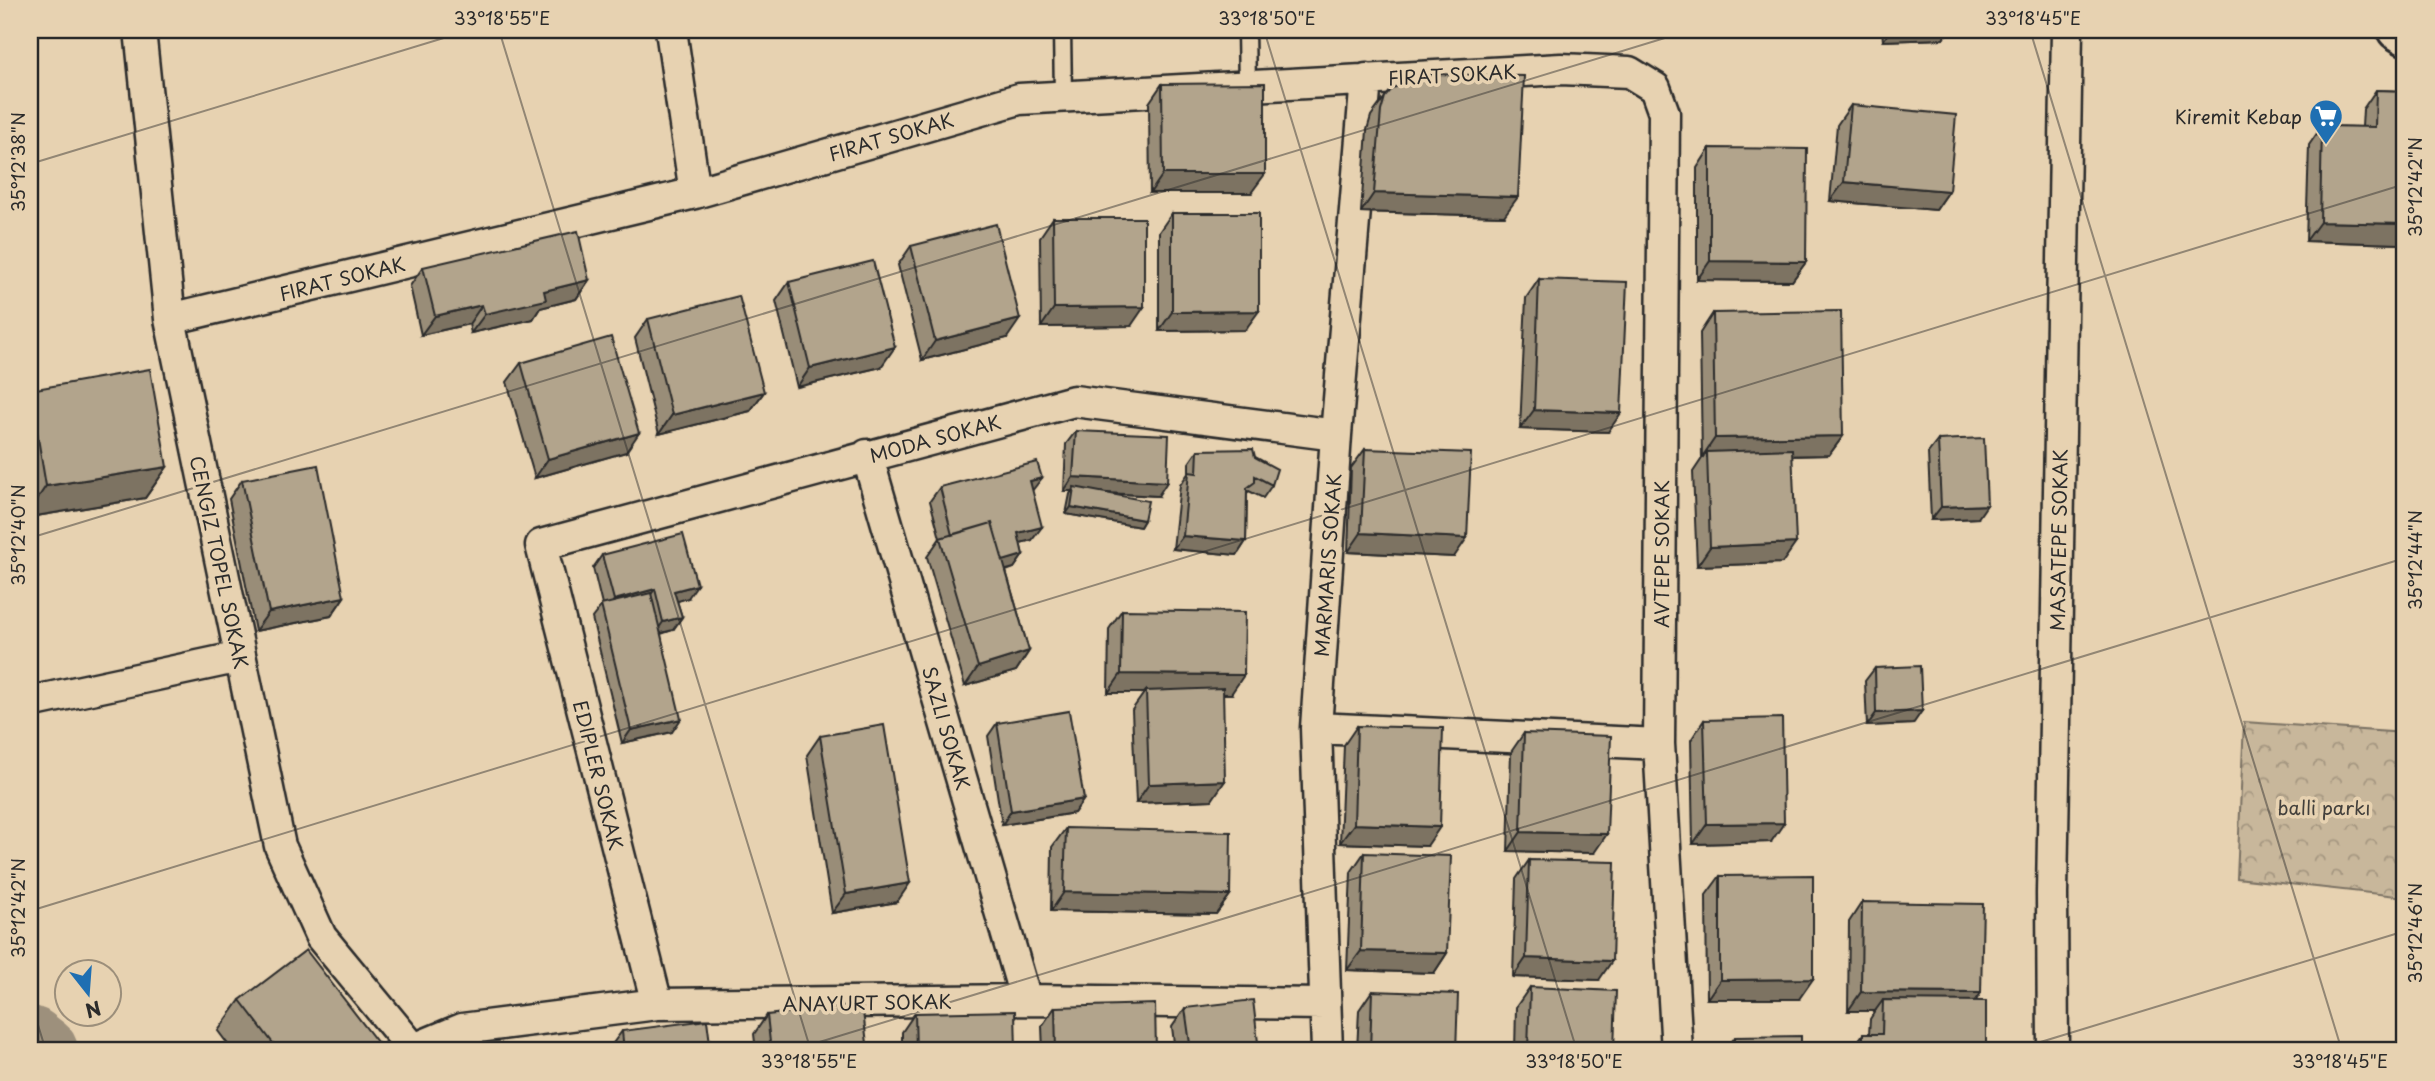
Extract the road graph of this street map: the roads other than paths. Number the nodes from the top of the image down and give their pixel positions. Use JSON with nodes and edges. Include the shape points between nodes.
{"nodes":[{"id":1,"x":140,"y":30,"type":"edge"},
{"id":2,"x":671,"y":30,"type":"edge"},
{"id":3,"x":1062,"y":30,"type":"edge"},
{"id":4,"x":1246,"y":30,"type":"edge"},
{"id":5,"x":2067,"y":30,"type":"edge"},
{"id":6,"x":2397,"y":30,"type":"edge"},
{"id":7,"x":2405,"y":35,"type":"edge"},
{"id":8,"x":1366,"y":79,"type":"junction"},
{"id":9,"x":1247,"y":88,"type":"junction"},
{"id":10,"x":1063,"y":97,"type":"junction"},
{"id":11,"x":695,"y":193,"type":"junction"},
{"id":12,"x":170,"y":319,"type":"junction"},
{"id":13,"x":1336,"y":435,"type":"junction"},
{"id":14,"x":867,"y":456,"type":"junction"},
{"id":15,"x":541,"y":545,"type":"joint"},
{"id":16,"x":240,"y":657,"type":"junction"},
{"id":17,"x":30,"y":702,"type":"edge"},
{"id":18,"x":1316,"y":728,"type":"junction"},
{"id":19,"x":1659,"y":744,"type":"junction"},
{"id":20,"x":1026,"y":1000,"type":"junction"},
{"id":21,"x":657,"y":1004,"type":"junction"},
{"id":22,"x":1325,"y":1004,"type":"junction"},
{"id":23,"x":414,"y":1050,"type":"edge"},
{"id":24,"x":1327,"y":1051,"type":"edge"},
{"id":25,"x":1677,"y":1051,"type":"edge"},
{"id":26,"x":2053,"y":1051,"type":"edge"}],
"edges":[{"from":1,"to":12,"type":"street","name":"CENGIZ TOPEL SOKAK"},
{"from":2,"to":11,"type":"street"},
{"from":3,"to":10,"type":"lane"},
{"from":4,"to":9,"type":"lane"},
{"from":5,"to":26,"type":"street","name":"MASATEPE SOKAK","via":[[2052,867]]},
{"from":6,"to":7,"type":"main road"},
{"from":8,"to":9,"type":"street"},
{"from":8,"to":13,"type":"street","name":"MARMARIS SOKAK"},
{"from":8,"to":19,"type":"street","name":"AVTEPE SOKAK","via":[[1561,69],[1629,72],[1655,88],[1664,113]]},
{"from":9,"to":10,"type":"street"},
{"from":10,"to":11,"type":"street","via":[[1019,99]]},
{"from":11,"to":12,"type":"street"},
{"from":12,"to":16,"type":"street","name":"CENGIZ TOPEL SOKAK"},
{"from":13,"to":14,"type":"street","name":"MODA SOKAK","via":[[1074,401]]},
{"from":13,"to":18,"type":"street","name":"MARMARIS SOKAK"},
{"from":14,"to":15,"type":"street","name":"MODA SOKAK"},
{"from":14,"to":20,"type":"street"},
{"from":15,"to":21,"type":"street","name":"EDIPLER SOKAK"},
{"from":16,"to":17,"type":"street"},
{"from":16,"to":23,"type":"street","name":"CENGIZ TOPEL SOKAK","via":[[281,846],[316,926]]},
{"from":18,"to":19,"type":"street"},
{"from":18,"to":22,"type":"street","name":"MARMARIS SOKAK"},
{"from":19,"to":25,"type":"street","name":"AVTEPE SOKAK"},
{"from":20,"to":21,"type":"street","name":"ANAYURT SOKAK"},
{"from":20,"to":22,"type":"street","name":"ANAYURT SOKAK"},
{"from":21,"to":23,"type":"street","name":"ANAYURT SOKAK","via":[[462,1029]]},
{"from":22,"to":24,"type":"street","name":"MARMARIS SOKAK"}]}
